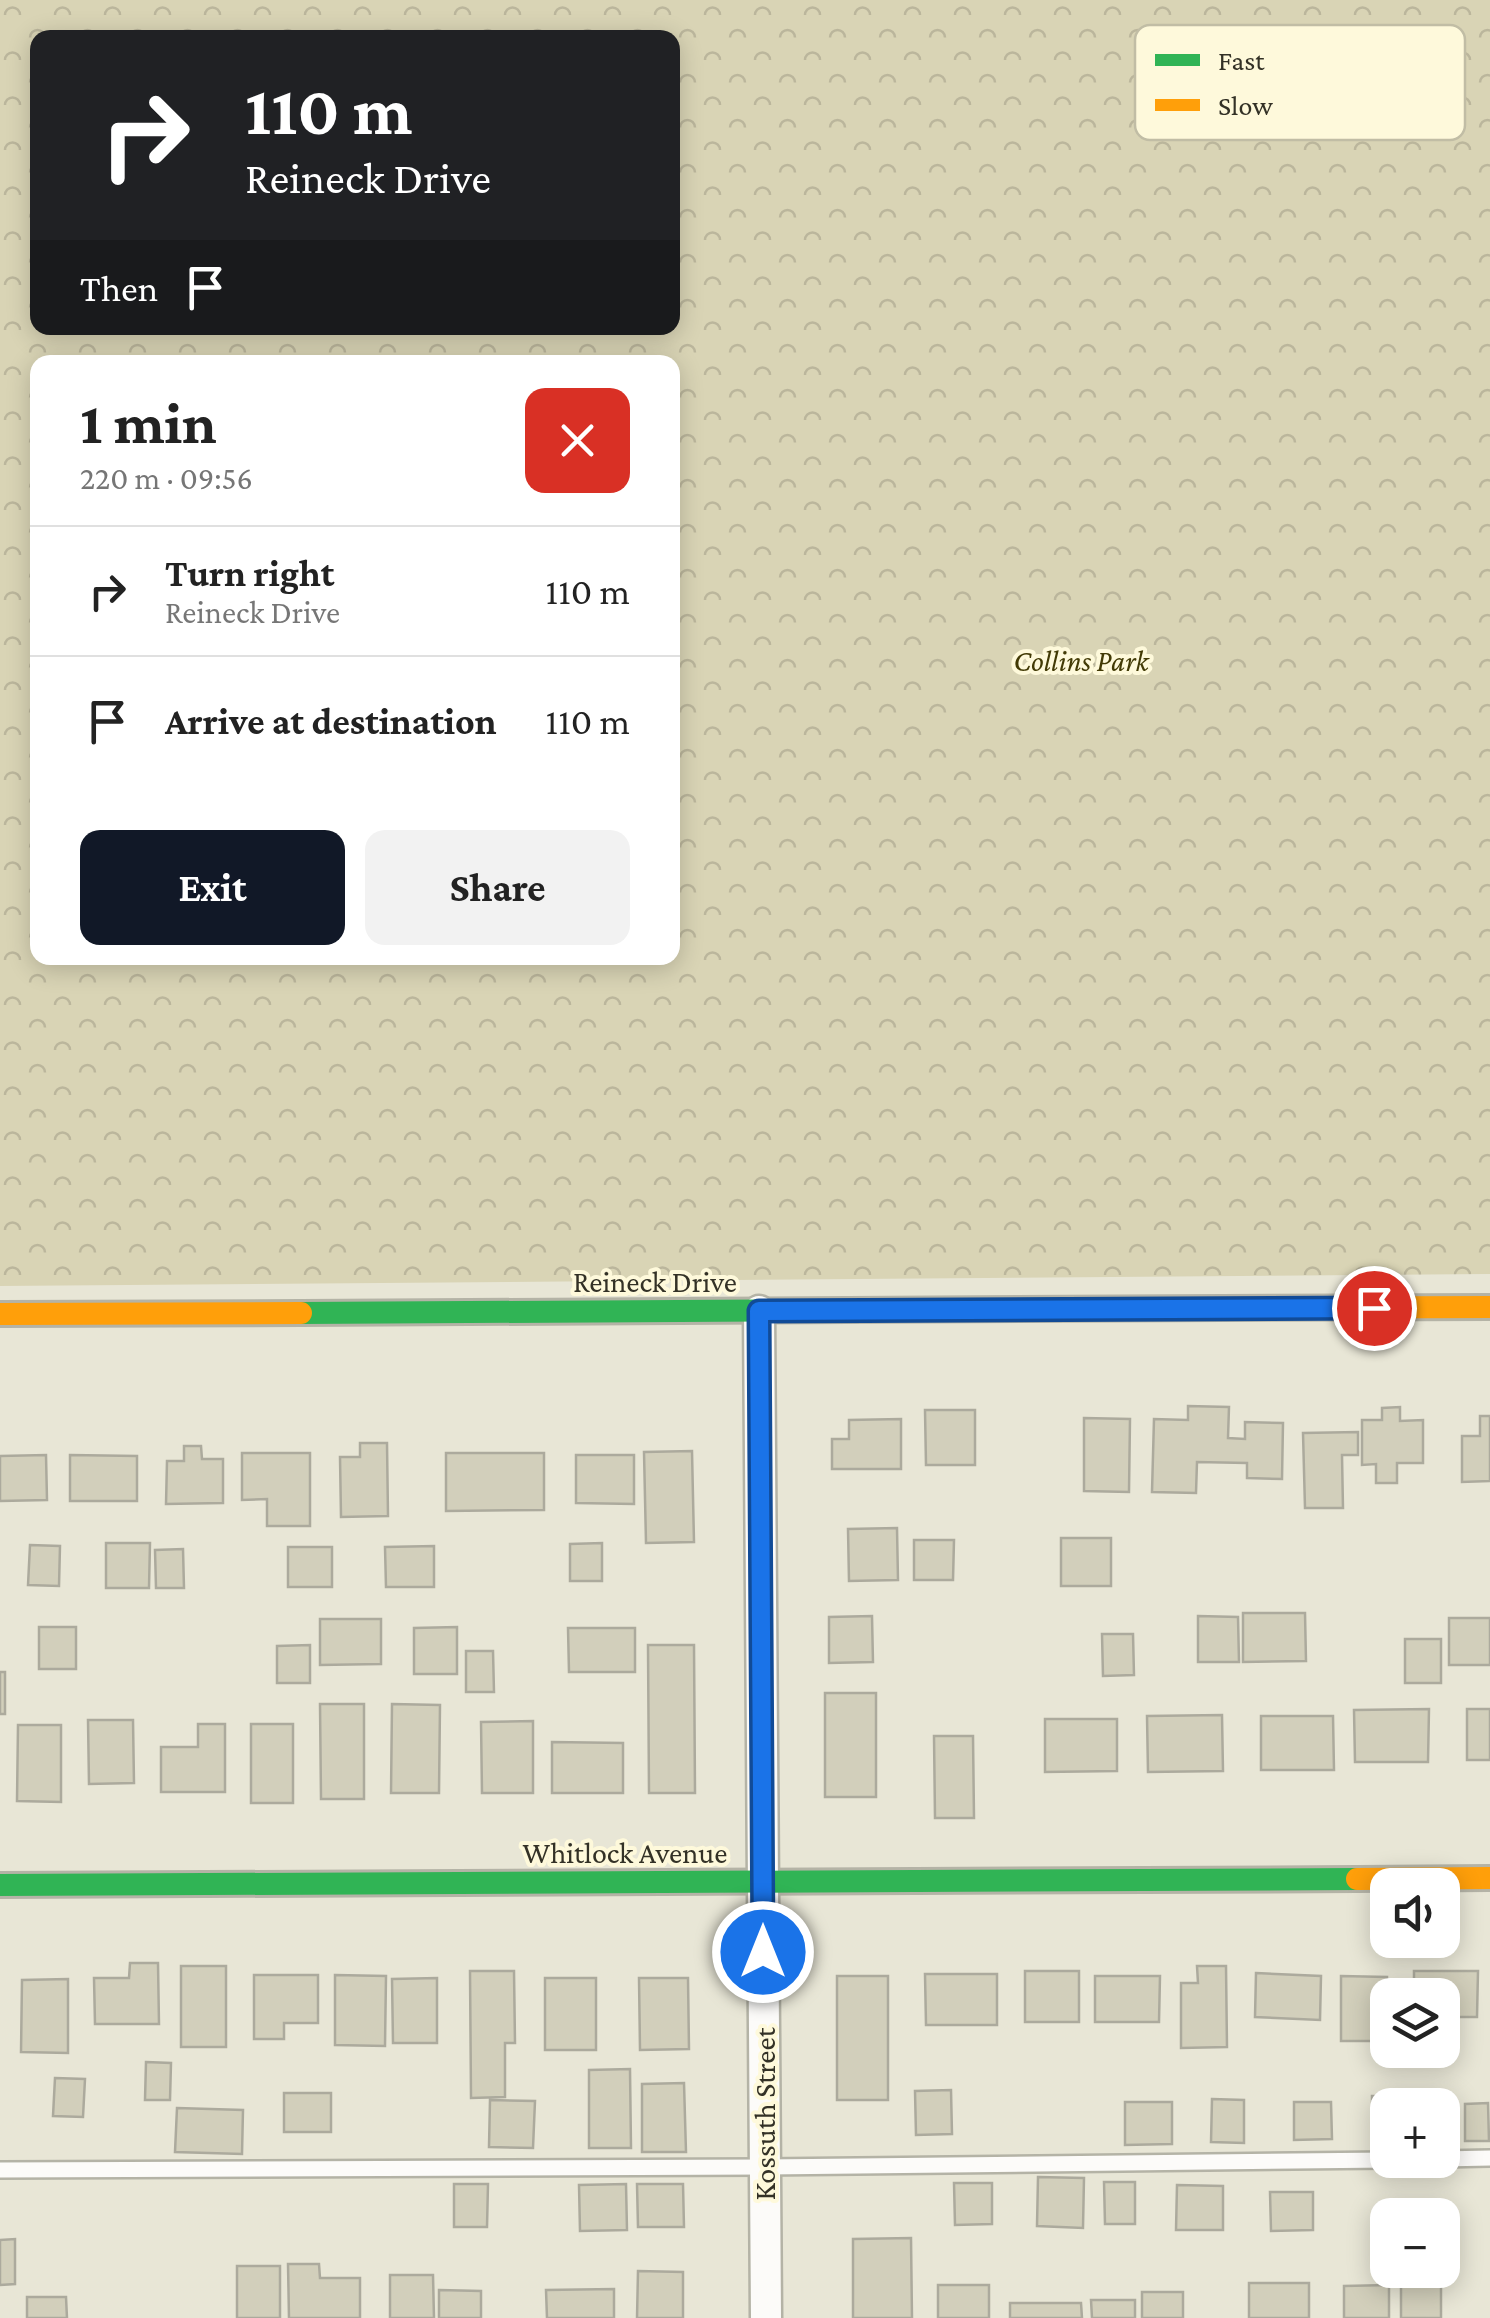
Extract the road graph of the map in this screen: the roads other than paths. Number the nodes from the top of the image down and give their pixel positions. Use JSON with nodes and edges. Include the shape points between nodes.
{"nodes":[{"id":1,"x":1490,"y":1308,"type":"edge"},
{"id":2,"x":759,"y":1311,"type":"junction"},
{"id":3,"x":0,"y":1314,"type":"edge"},
{"id":4,"x":1490,"y":1878,"type":"edge"},
{"id":5,"x":763,"y":1881,"type":"junction"},
{"id":6,"x":0,"y":1885,"type":"edge"},
{"id":7,"x":1490,"y":2158,"type":"edge"},
{"id":8,"x":1460,"y":2159,"type":"edge"},
{"id":9,"x":1370,"y":2160,"type":"edge"},
{"id":10,"x":764,"y":2167,"type":"junction"},
{"id":11,"x":0,"y":2170,"type":"edge"},
{"id":12,"x":766,"y":2318,"type":"edge"}],
"edges":[{"from":1,"to":2,"type":"street","name":"Reineck Drive"},
{"from":2,"to":3,"type":"street","name":"Reineck Drive"},
{"from":2,"to":5,"type":"street","name":"Kossuth Street"},
{"from":4,"to":5,"type":"street","name":"Whitlock Avenue"},
{"from":5,"to":6,"type":"street","name":"Whitlock Avenue"},
{"from":5,"to":10,"type":"street","name":"Kossuth Street"},
{"from":7,"to":8,"type":"lane"},
{"from":9,"to":10,"type":"lane"},
{"from":10,"to":11,"type":"lane"},
{"from":10,"to":12,"type":"street","name":"Kossuth Street"}]}
